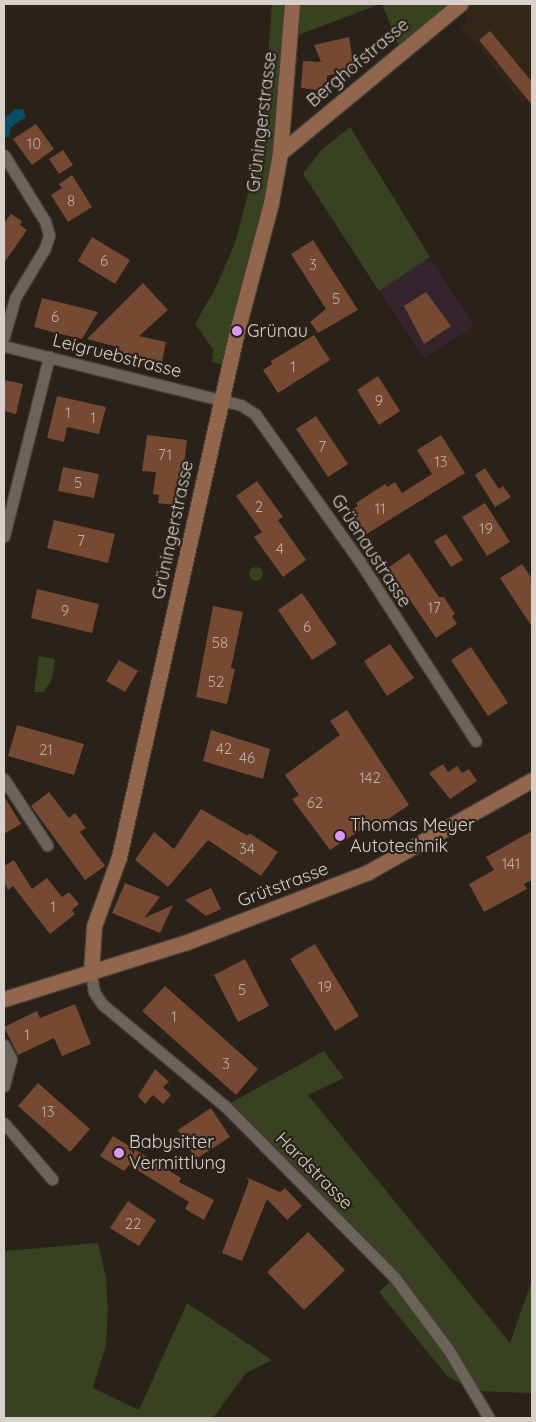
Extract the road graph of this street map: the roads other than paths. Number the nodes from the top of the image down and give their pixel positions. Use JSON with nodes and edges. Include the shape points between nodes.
{"nodes":[{"id":1,"x":292,"y":4,"type":"edge"},
{"id":2,"x":460,"y":4,"type":"edge"},
{"id":3,"x":280,"y":153,"type":"junction"},
{"id":4,"x":4,"y":156,"type":"edge"},
{"id":5,"x":4,"y":336,"type":"edge"},
{"id":6,"x":4,"y":346,"type":"edge"},
{"id":7,"x":49,"y":357,"type":"junction"},
{"id":8,"x":222,"y":400,"type":"junction"},
{"id":9,"x":4,"y":536,"type":"edge"},
{"id":10,"x":476,"y":741,"type":"dead end"},
{"id":11,"x":4,"y":779,"type":"edge"},
{"id":12,"x":532,"y":780,"type":"edge"},
{"id":13,"x":47,"y":845,"type":"dead end"},
{"id":14,"x":91,"y":972,"type":"junction"},
{"id":15,"x":4,"y":999,"type":"edge"},
{"id":16,"x":4,"y":1045,"type":"edge"},
{"id":17,"x":4,"y":1086,"type":"edge"},
{"id":18,"x":4,"y":1123,"type":"edge"},
{"id":19,"x":52,"y":1179,"type":"dead end"},
{"id":20,"x":489,"y":1418,"type":"edge"}],
"edges":[{"from":1,"to":3,"type":"main road","name":"Grüningerstrasse"},
{"from":2,"to":3,"type":"main road","name":"Berghofstrasse"},
{"from":3,"to":8,"type":"main road","name":"Grüningerstrasse"},
{"from":4,"to":5,"type":"street","via":[[45,221],[48,235],[45,248],[15,298]]},
{"from":6,"to":7,"type":"street","name":"Leigruebstrasse"},
{"from":7,"to":8,"type":"street","name":"Leigruebstrasse"},
{"from":7,"to":9,"type":"street"},
{"from":8,"to":10,"type":"street","name":"Grüenaustrasse","via":[[241,405],[264,425],[360,562]]},
{"from":8,"to":14,"type":"main road","name":"Grüningerstrasse","via":[[119,857],[94,926]]},
{"from":11,"to":13,"type":"street"},
{"from":12,"to":14,"type":"main road","name":"Grütstrasse","via":[[368,872],[246,920]]},
{"from":14,"to":15,"type":"main road"},
{"from":14,"to":20,"type":"street","name":"Hardstrasse","via":[[94,992],[102,1004],[225,1106],[394,1278],[448,1349]]},
{"from":16,"to":17,"type":"street","via":[[11,1059]]},
{"from":18,"to":19,"type":"street"}]}
